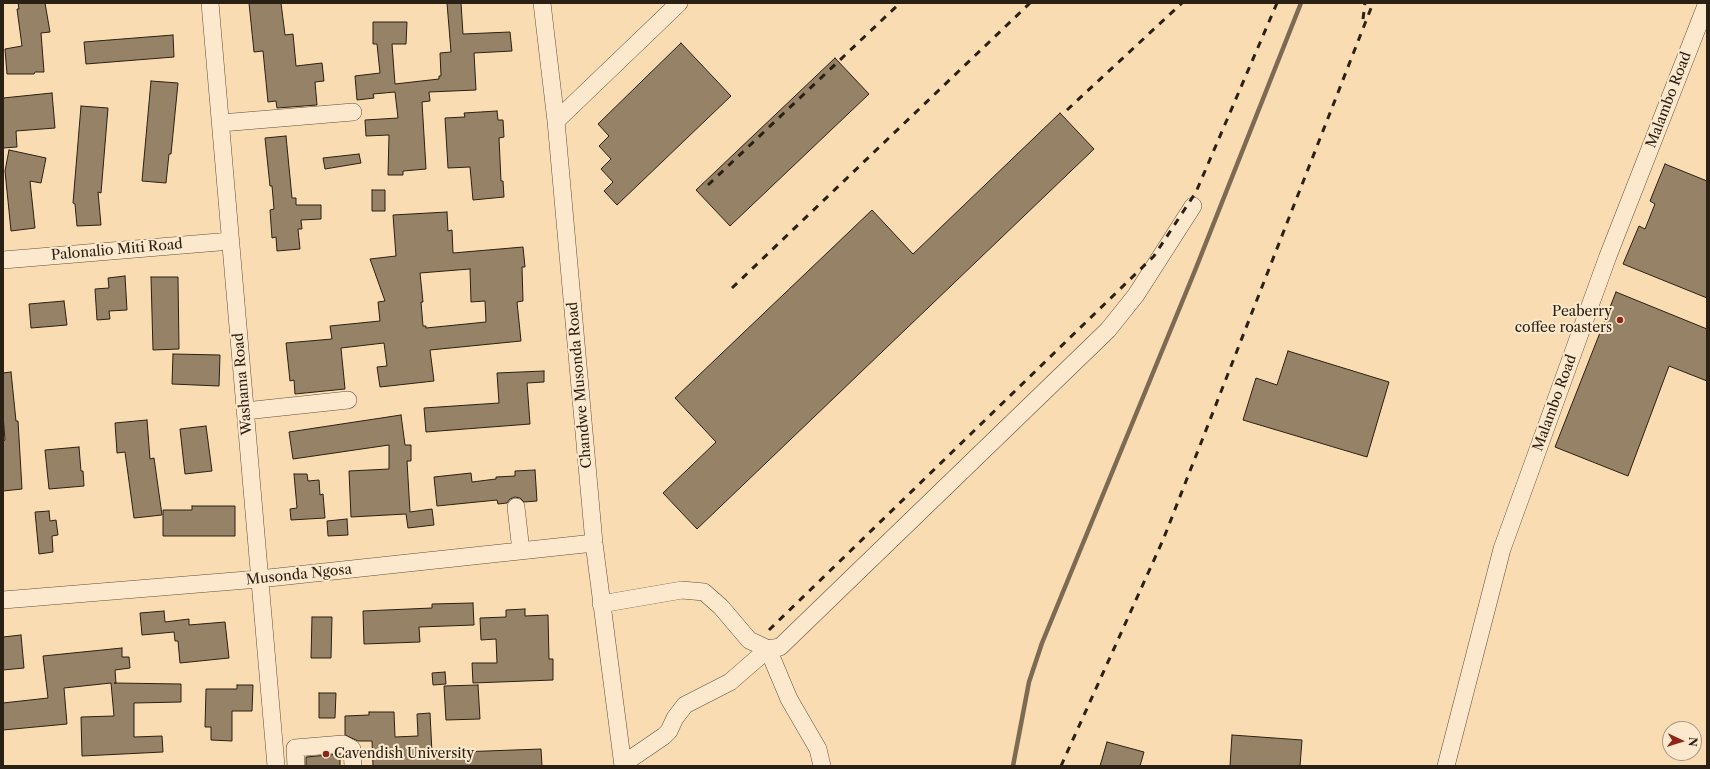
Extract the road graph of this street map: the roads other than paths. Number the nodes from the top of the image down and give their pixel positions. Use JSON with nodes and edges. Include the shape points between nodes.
{"nodes":[{"id":1,"x":210,"y":3,"type":"edge"},
{"id":2,"x":542,"y":3,"type":"edge"},
{"id":3,"x":679,"y":3,"type":"edge"},
{"id":4,"x":1707,"y":3,"type":"edge"},
{"id":5,"x":353,"y":112,"type":"dead end"},
{"id":6,"x":556,"y":121,"type":"junction"},
{"id":7,"x":221,"y":123,"type":"junction"},
{"id":8,"x":1193,"y":206,"type":"dead end"},
{"id":9,"x":231,"y":241,"type":"junction"},
{"id":10,"x":3,"y":260,"type":"edge"},
{"id":11,"x":348,"y":400,"type":"dead end"},
{"id":12,"x":245,"y":411,"type":"junction"},
{"id":13,"x":516,"y":507,"type":"dead end"},
{"id":14,"x":594,"y":543,"type":"junction"},
{"id":15,"x":520,"y":551,"type":"junction"},
{"id":16,"x":259,"y":579,"type":"junction"},
{"id":17,"x":3,"y":600,"type":"edge"},
{"id":18,"x":601,"y":604,"type":"junction"},
{"id":19,"x":768,"y":649,"type":"junction"},
{"id":20,"x":623,"y":765,"type":"edge"},
{"id":21,"x":276,"y":766,"type":"edge"},
{"id":22,"x":296,"y":766,"type":"edge"},
{"id":23,"x":353,"y":766,"type":"edge"},
{"id":24,"x":822,"y":766,"type":"edge"},
{"id":25,"x":1446,"y":766,"type":"edge"}],
"edges":[{"from":1,"to":7,"type":"street","name":"Washama Road"},
{"from":2,"to":6,"type":"street","name":"Chandwe Musonda Road"},
{"from":3,"to":6,"type":"street"},
{"from":4,"to":25,"type":"street","name":"Malambo Road","via":[[1608,256],[1502,549]]},
{"from":5,"to":7,"type":"street"},
{"from":6,"to":14,"type":"street","name":"Chandwe Musonda Road"},
{"from":7,"to":9,"type":"street","name":"Washama Road"},
{"from":8,"to":19,"type":"street","via":[[1136,295],[1108,330],[780,647]]},
{"from":9,"to":10,"type":"street","name":"Palonalio Miti Road"},
{"from":9,"to":12,"type":"street","name":"Washama Road"},
{"from":11,"to":12,"type":"street"},
{"from":12,"to":16,"type":"street","name":"Washama Road"},
{"from":13,"to":15,"type":"street"},
{"from":14,"to":15,"type":"street","name":"Musonda Ngosa"},
{"from":14,"to":18,"type":"street","name":"Chandwe Musonda Road"},
{"from":15,"to":16,"type":"street","name":"Musonda Ngosa"},
{"from":16,"to":17,"type":"street","name":"Musonda Ngosa"},
{"from":16,"to":21,"type":"street","name":"Washama Road"},
{"from":18,"to":19,"type":"street","via":[[682,590],[704,592],[721,607],[749,640]]},
{"from":18,"to":20,"type":"street","name":"Chandwe Musonda Road"},
{"from":19,"to":20,"type":"street","via":[[730,682],[685,705],[664,736]]},
{"from":19,"to":24,"type":"street","via":[[789,698],[818,748]]},
{"from":22,"to":23,"type":"street","via":[[295,748],[343,744],[352,749]]}]}
